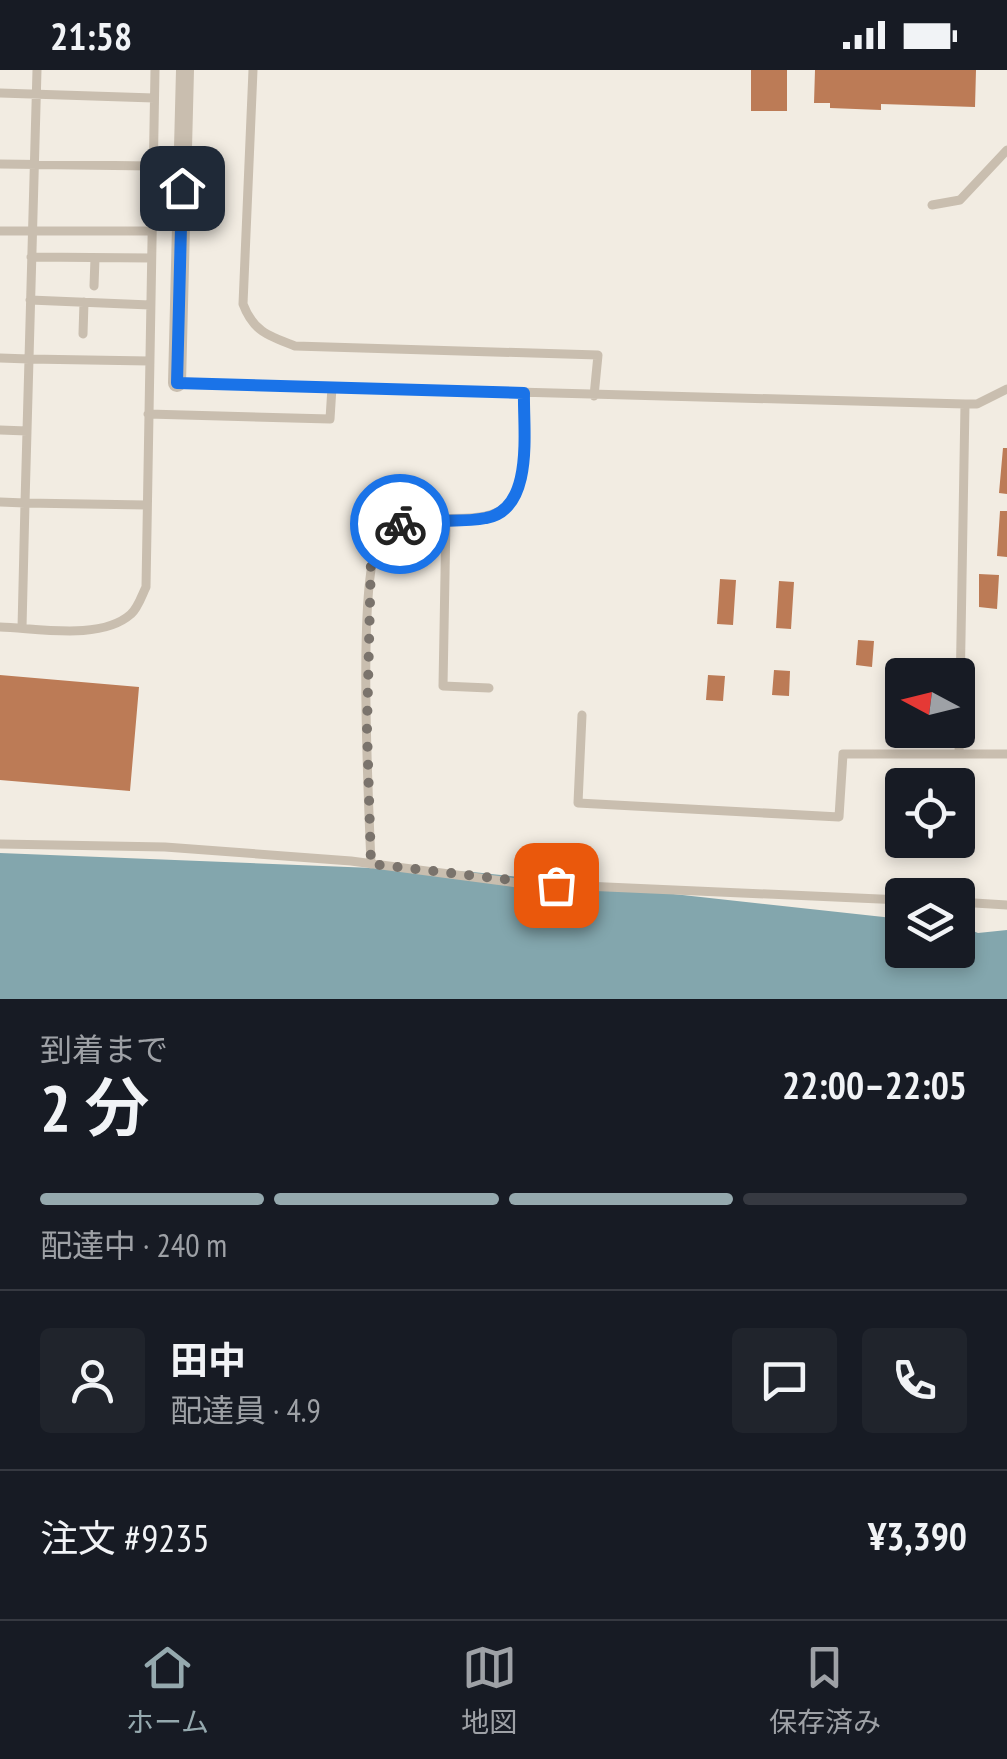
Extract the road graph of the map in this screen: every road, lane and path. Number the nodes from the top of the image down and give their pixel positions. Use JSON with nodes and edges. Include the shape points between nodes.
{"nodes":[{"id":1,"x":37,"y":70,"type":"edge"},
{"id":2,"x":155,"y":70,"type":"edge"},
{"id":3,"x":185,"y":70,"type":"edge"},
{"id":4,"x":253,"y":70,"type":"edge"},
{"id":5,"x":0,"y":93,"type":"edge"},
{"id":6,"x":36,"y":94,"type":"junction"},
{"id":7,"x":154,"y":98,"type":"junction"},
{"id":8,"x":1007,"y":150,"type":"edge"},
{"id":9,"x":0,"y":164,"type":"edge"},
{"id":10,"x":34,"y":165,"type":"junction"},
{"id":11,"x":152,"y":166,"type":"junction"},
{"id":12,"x":932,"y":205,"type":"dead end"},
{"id":13,"x":0,"y":231,"type":"edge"},
{"id":14,"x":32,"y":231,"type":"junction"},
{"id":15,"x":152,"y":231,"type":"junction"},
{"id":16,"x":32,"y":258,"type":"junction"},
{"id":17,"x":94,"y":258,"type":"junction"},
{"id":18,"x":152,"y":258,"type":"junction"},
{"id":19,"x":94,"y":286,"type":"dead end"},
{"id":20,"x":30,"y":300,"type":"junction"},
{"id":21,"x":84,"y":302,"type":"junction"},
{"id":22,"x":150,"y":305,"type":"junction"},
{"id":23,"x":83,"y":334,"type":"dead end"},
{"id":24,"x":0,"y":358,"type":"edge"},
{"id":25,"x":29,"y":359,"type":"junction"},
{"id":26,"x":149,"y":360,"type":"junction"},
{"id":27,"x":177,"y":383,"type":"joint"},
{"id":28,"x":332,"y":387,"type":"junction"},
{"id":29,"x":1007,"y":389,"type":"edge"},
{"id":30,"x":524,"y":393,"type":"junction"},
{"id":31,"x":594,"y":396,"type":"junction"},
{"id":32,"x":965,"y":404,"type":"junction"},
{"id":33,"x":148,"y":414,"type":"junction"},
{"id":34,"x":0,"y":430,"type":"edge"},
{"id":35,"x":27,"y":431,"type":"junction"},
{"id":36,"x":0,"y":502,"type":"edge"},
{"id":37,"x":26,"y":502,"type":"junction"},
{"id":38,"x":146,"y":505,"type":"junction"},
{"id":39,"x":446,"y":519,"type":"junction"},
{"id":40,"x":0,"y":627,"type":"edge"},
{"id":41,"x":22,"y":628,"type":"junction"},
{"id":42,"x":489,"y":688,"type":"dead end"},
{"id":43,"x":582,"y":716,"type":"dead end"},
{"id":44,"x":959,"y":754,"type":"junction"},
{"id":45,"x":1007,"y":754,"type":"edge"},
{"id":46,"x":0,"y":844,"type":"edge"},
{"id":47,"x":371,"y":864,"type":"junction"},
{"id":48,"x":885,"y":899,"type":"edge"},
{"id":49,"x":975,"y":903,"type":"edge"},
{"id":50,"x":1007,"y":904,"type":"edge"}],
"edges":[{"from":1,"to":6,"type":"lane"},
{"from":2,"to":7,"type":"lane"},
{"from":3,"to":27,"type":"street"},
{"from":4,"to":31,"type":"lane","via":[[243,304],[250,324],[294,346],[598,355]]},
{"from":5,"to":6,"type":"lane"},
{"from":6,"to":7,"type":"lane"},
{"from":6,"to":10,"type":"lane"},
{"from":7,"to":11,"type":"lane"},
{"from":8,"to":12,"type":"lane","via":[[960,200]]},
{"from":9,"to":10,"type":"lane"},
{"from":10,"to":11,"type":"lane"},
{"from":10,"to":14,"type":"lane"},
{"from":11,"to":15,"type":"lane"},
{"from":13,"to":14,"type":"lane"},
{"from":14,"to":15,"type":"lane"},
{"from":14,"to":16,"type":"lane"},
{"from":15,"to":18,"type":"lane"},
{"from":16,"to":17,"type":"lane"},
{"from":16,"to":20,"type":"lane"},
{"from":17,"to":18,"type":"lane"},
{"from":17,"to":19,"type":"lane"},
{"from":18,"to":22,"type":"lane"},
{"from":20,"to":21,"type":"lane"},
{"from":20,"to":25,"type":"lane"},
{"from":21,"to":22,"type":"lane"},
{"from":21,"to":23,"type":"lane"},
{"from":22,"to":26,"type":"lane"},
{"from":24,"to":25,"type":"lane"},
{"from":25,"to":26,"type":"lane"},
{"from":25,"to":35,"type":"lane"},
{"from":26,"to":33,"type":"lane"},
{"from":27,"to":28,"type":"lane"},
{"from":28,"to":30,"type":"lane"},
{"from":28,"to":33,"type":"lane","via":[[330,419]]},
{"from":29,"to":32,"type":"lane"},
{"from":30,"to":31,"type":"lane"},
{"from":30,"to":39,"type":"lane","via":[[522,478],[512,501],[486,519]]},
{"from":31,"to":32,"type":"lane"},
{"from":32,"to":44,"type":"lane"},
{"from":33,"to":38,"type":"lane"},
{"from":34,"to":35,"type":"lane"},
{"from":35,"to":37,"type":"lane"},
{"from":36,"to":37,"type":"lane"},
{"from":37,"to":38,"type":"lane"},
{"from":37,"to":41,"type":"lane"},
{"from":38,"to":41,"type":"lane","via":[[146,587],[132,613],[93,628]]},
{"from":39,"to":42,"type":"lane","via":[[443,686]]},
{"from":39,"to":47,"type":"lane","via":[[400,524],[371,560]]},
{"from":40,"to":41,"type":"lane"},
{"from":43,"to":44,"type":"lane","via":[[578,803],[839,818],[843,754]]},
{"from":44,"to":45,"type":"lane"},
{"from":46,"to":47,"type":"lane","via":[[165,847]]},
{"from":47,"to":48,"type":"lane","via":[[517,883]]},
{"from":49,"to":50,"type":"lane"}]}
